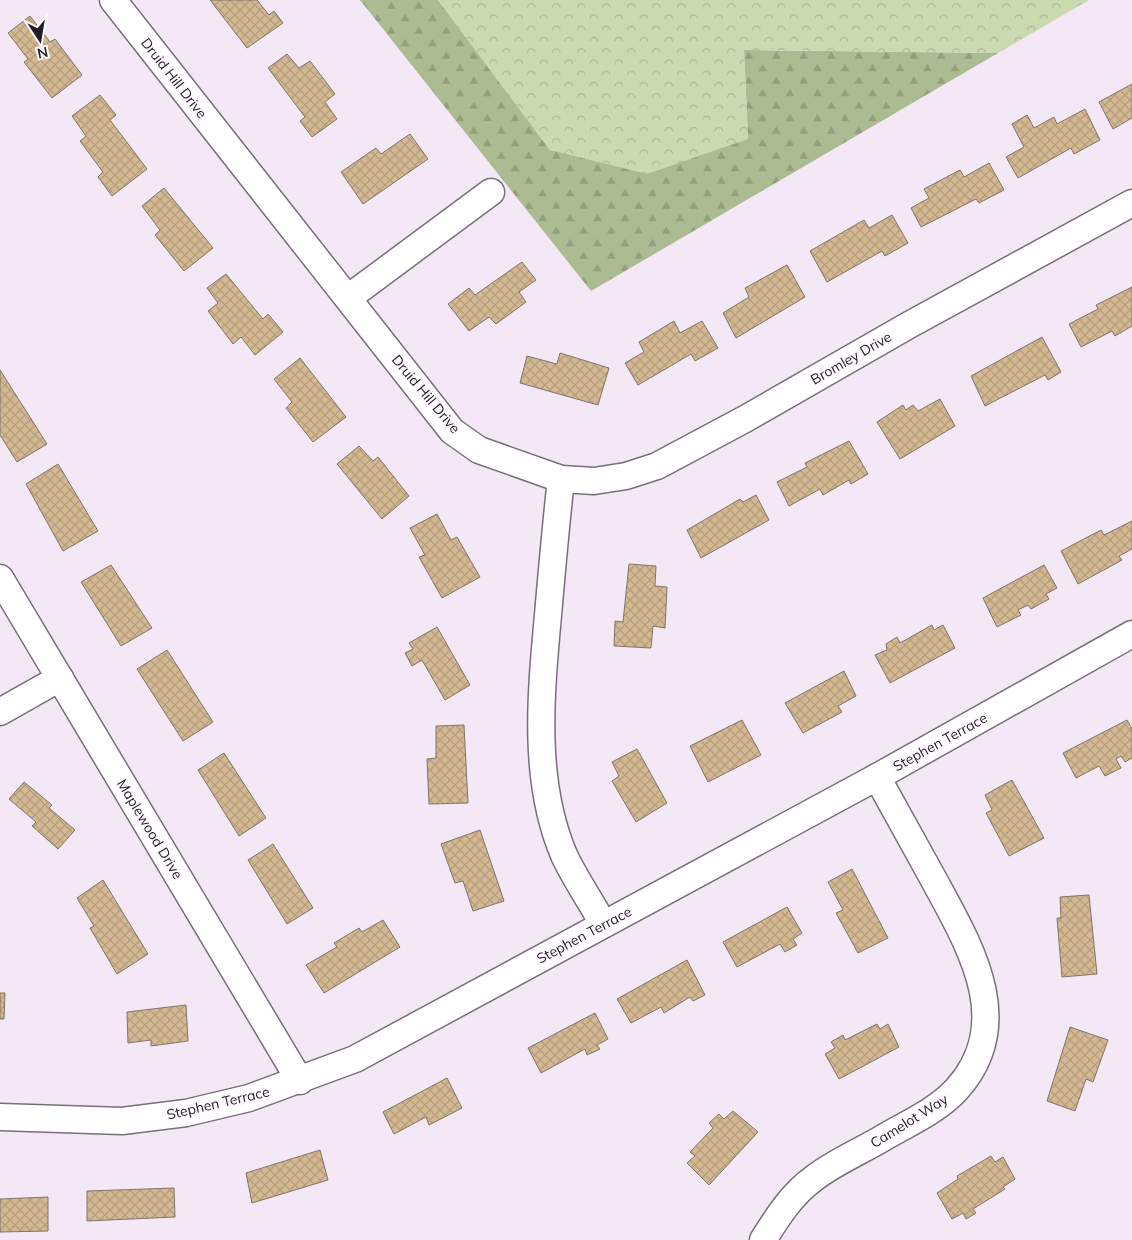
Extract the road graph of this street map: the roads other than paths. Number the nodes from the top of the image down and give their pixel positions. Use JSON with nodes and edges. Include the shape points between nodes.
{"nodes":[{"id":1,"x":112,"y":0,"type":"edge"},
{"id":2,"x":491,"y":192,"type":"dead end"},
{"id":3,"x":1132,"y":203,"type":"edge"},
{"id":4,"x":348,"y":298,"type":"junction"},
{"id":5,"x":561,"y":479,"type":"junction"},
{"id":6,"x":0,"y":578,"type":"edge"},
{"id":7,"x":1132,"y":634,"type":"edge"},
{"id":8,"x":60,"y":678,"type":"junction"},
{"id":9,"x":0,"y":712,"type":"edge"},
{"id":10,"x":877,"y":777,"type":"junction"},
{"id":11,"x":604,"y":924,"type":"junction"},
{"id":12,"x":300,"y":1081,"type":"junction"},
{"id":13,"x":0,"y":1117,"type":"edge"},
{"id":14,"x":763,"y":1240,"type":"edge"}],
"edges":[{"from":1,"to":4,"type":"street","name":"Druid Hill Drive"},
{"from":2,"to":4,"type":"street"},
{"from":3,"to":5,"type":"street","name":"Bromley Drive","via":[[657,466],[602,480]]},
{"from":4,"to":5,"type":"street","name":"Druid Hill Drive","via":[[452,431],[478,450]]},
{"from":5,"to":11,"type":"street","via":[[542,677],[542,760],[550,808],[564,854]]},
{"from":6,"to":8,"type":"street","name":"Maplewood Drive"},
{"from":7,"to":10,"type":"street","name":"Stephen Terrace"},
{"from":8,"to":9,"type":"street"},
{"from":8,"to":12,"type":"street","name":"Maplewood Drive"},
{"from":10,"to":11,"type":"street","name":"Stephen Terrace"},
{"from":10,"to":14,"type":"street","name":"Camelot Way","via":[[966,938],[985,999],[982,1045],[967,1076],[946,1100],[812,1179],[779,1214]]},
{"from":11,"to":12,"type":"street","name":"Stephen Terrace","via":[[355,1059]]},
{"from":12,"to":13,"type":"street","name":"Stephen Terrace","via":[[186,1114],[122,1121]]}]}
